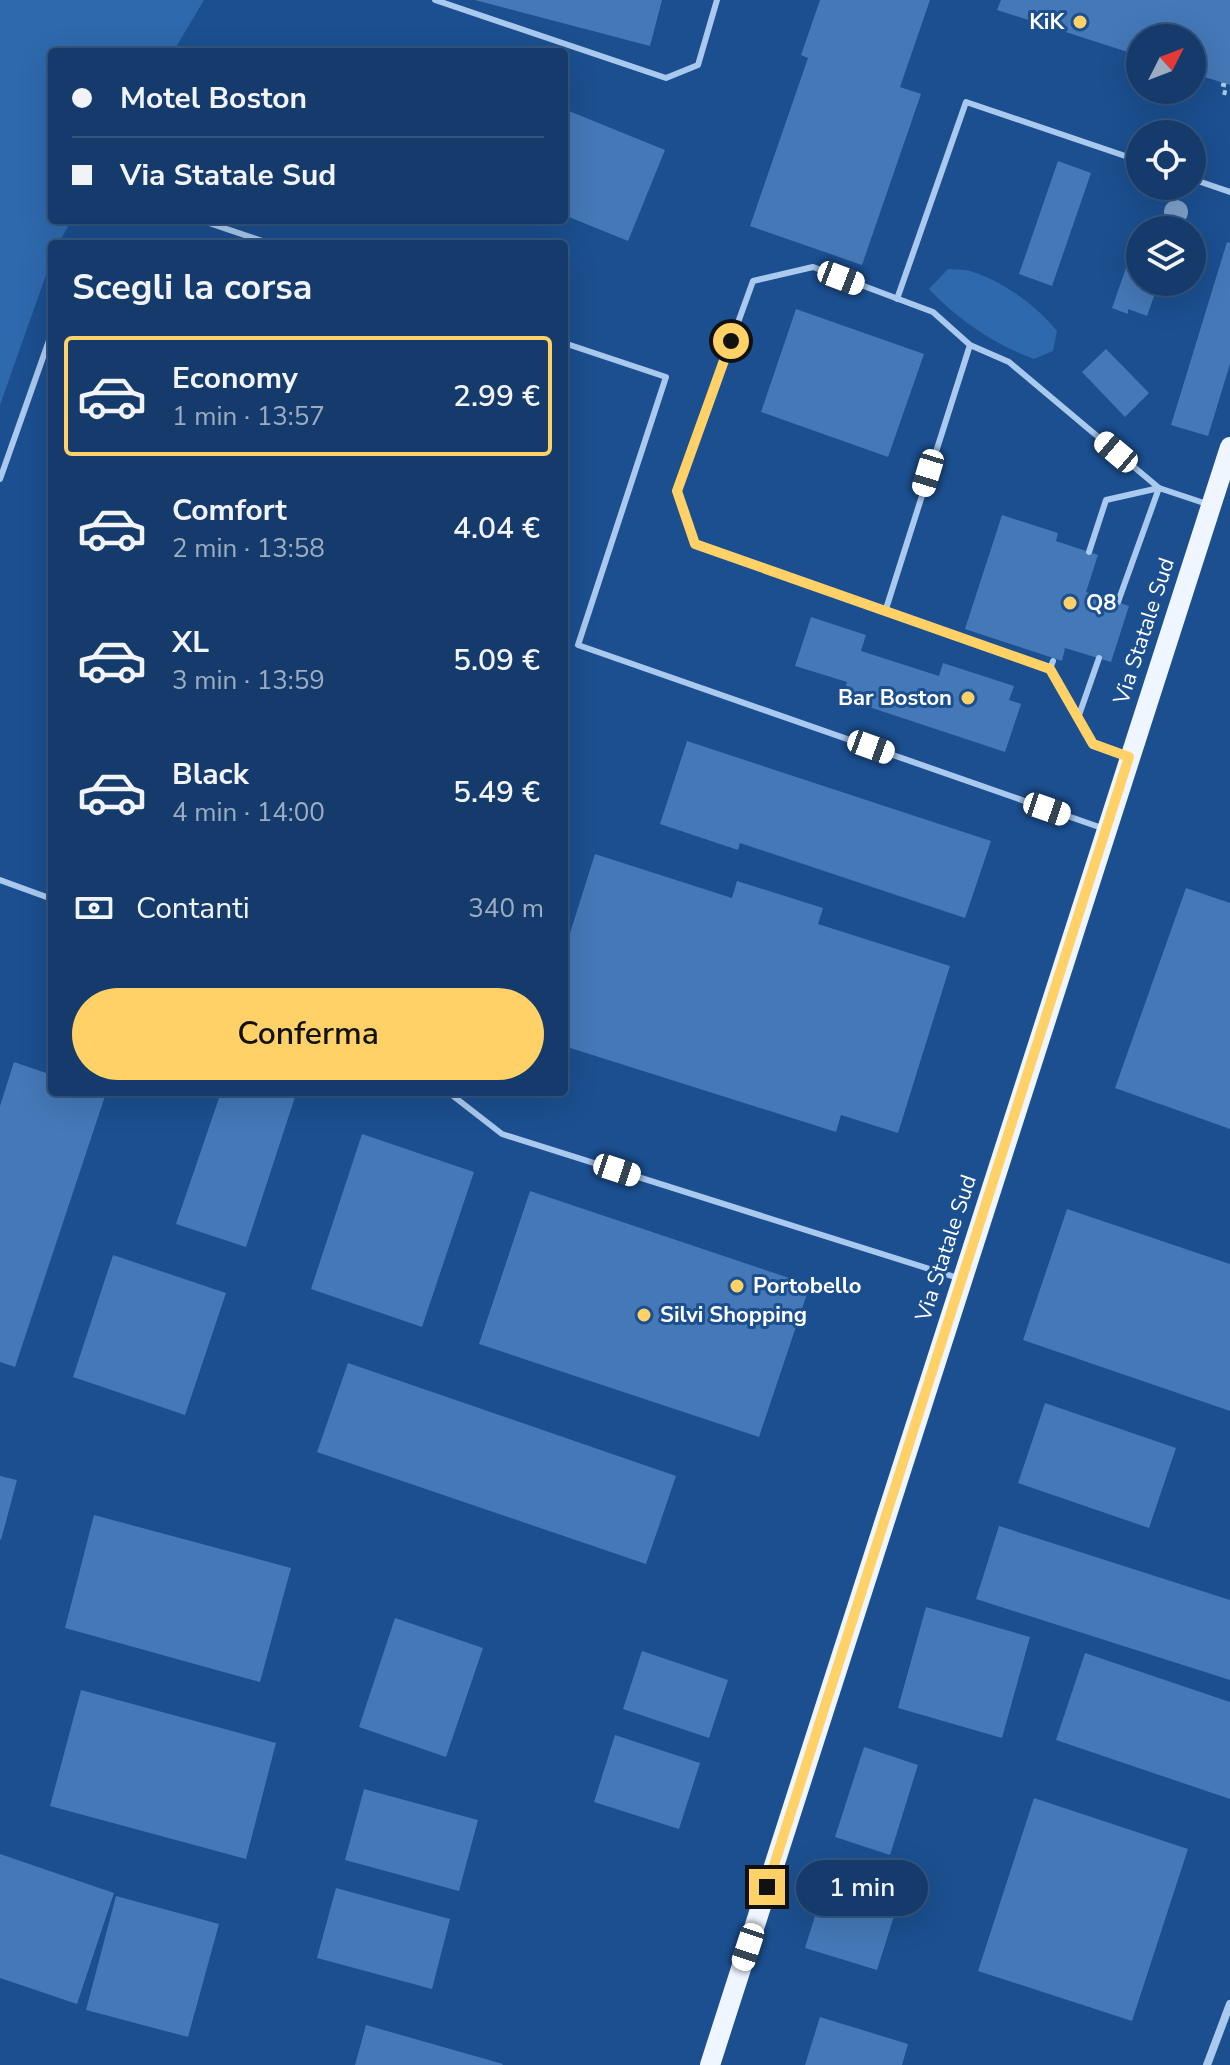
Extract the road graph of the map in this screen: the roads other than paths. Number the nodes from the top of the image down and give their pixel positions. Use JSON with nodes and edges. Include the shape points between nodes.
{"nodes":[{"id":1,"x":435,"y":0,"type":"edge"},
{"id":2,"x":717,"y":0,"type":"edge"},
{"id":3,"x":1126,"y":156,"type":"edge"},
{"id":4,"x":1206,"y":184,"type":"edge"},
{"id":5,"x":1230,"y":192,"type":"edge"},
{"id":6,"x":212,"y":224,"type":"edge"},
{"id":7,"x":259,"y":240,"type":"edge"},
{"id":8,"x":897,"y":299,"type":"junction"},
{"id":9,"x":48,"y":343,"type":"edge"},
{"id":10,"x":568,"y":344,"type":"edge"},
{"id":11,"x":970,"y":345,"type":"junction"},
{"id":12,"x":1230,"y":447,"type":"edge"},
{"id":13,"x":0,"y":479,"type":"edge"},
{"id":14,"x":1159,"y":488,"type":"junction"},
{"id":15,"x":1211,"y":505,"type":"junction"},
{"id":16,"x":1089,"y":552,"type":"dead end"},
{"id":17,"x":1118,"y":602,"type":"dead end"},
{"id":18,"x":885,"y":612,"type":"junction"},
{"id":19,"x":1099,"y":658,"type":"dead end"},
{"id":20,"x":1053,"y":661,"type":"dead end"},
{"id":21,"x":1050,"y":669,"type":"junction"},
{"id":22,"x":1078,"y":718,"type":"junction"},
{"id":23,"x":1129,"y":757,"type":"junction"},
{"id":24,"x":1106,"y":830,"type":"junction"},
{"id":25,"x":0,"y":880,"type":"edge"},
{"id":26,"x":48,"y":898,"type":"edge"},
{"id":27,"x":453,"y":1096,"type":"edge"},
{"id":28,"x":962,"y":1279,"type":"junction"},
{"id":29,"x":1230,"y":2004,"type":"edge"},
{"id":30,"x":710,"y":2065,"type":"edge"},
{"id":31,"x":1207,"y":2065,"type":"edge"}],
"edges":[{"from":1,"to":2,"type":"lane","via":[[666,78],[698,65]]},
{"from":3,"to":8,"type":"lane","via":[[966,102]]},
{"from":4,"to":5,"type":"lane"},
{"from":6,"to":7,"type":"lane"},
{"from":8,"to":11,"type":"lane","via":[[933,312]]},
{"from":8,"to":18,"type":"lane","via":[[813,267],[753,281],[677,491],[695,544]]},
{"from":9,"to":13,"type":"lane"},
{"from":10,"to":24,"type":"lane","via":[[666,377],[578,645]]},
{"from":11,"to":14,"type":"lane","via":[[1009,362]]},
{"from":11,"to":18,"type":"lane"},
{"from":12,"to":15,"type":"main road","name":"Via Statale Sud"},
{"from":14,"to":15,"type":"lane"},
{"from":14,"to":16,"type":"lane","via":[[1106,500]]},
{"from":14,"to":17,"type":"lane"},
{"from":15,"to":23,"type":"main road","name":"Via Statale Sud"},
{"from":18,"to":21,"type":"lane"},
{"from":19,"to":22,"type":"lane"},
{"from":20,"to":21,"type":"lane"},
{"from":21,"to":22,"type":"lane"},
{"from":22,"to":23,"type":"lane","via":[[1093,744]]},
{"from":23,"to":24,"type":"main road","name":"Via Statale Sud"},
{"from":24,"to":28,"type":"main road","name":"Via Statale Sud"},
{"from":25,"to":26,"type":"lane"},
{"from":27,"to":28,"type":"lane","via":[[502,1134]]},
{"from":28,"to":30,"type":"main road","name":"Via Statale Sud"},
{"from":29,"to":31,"type":"street"}]}
